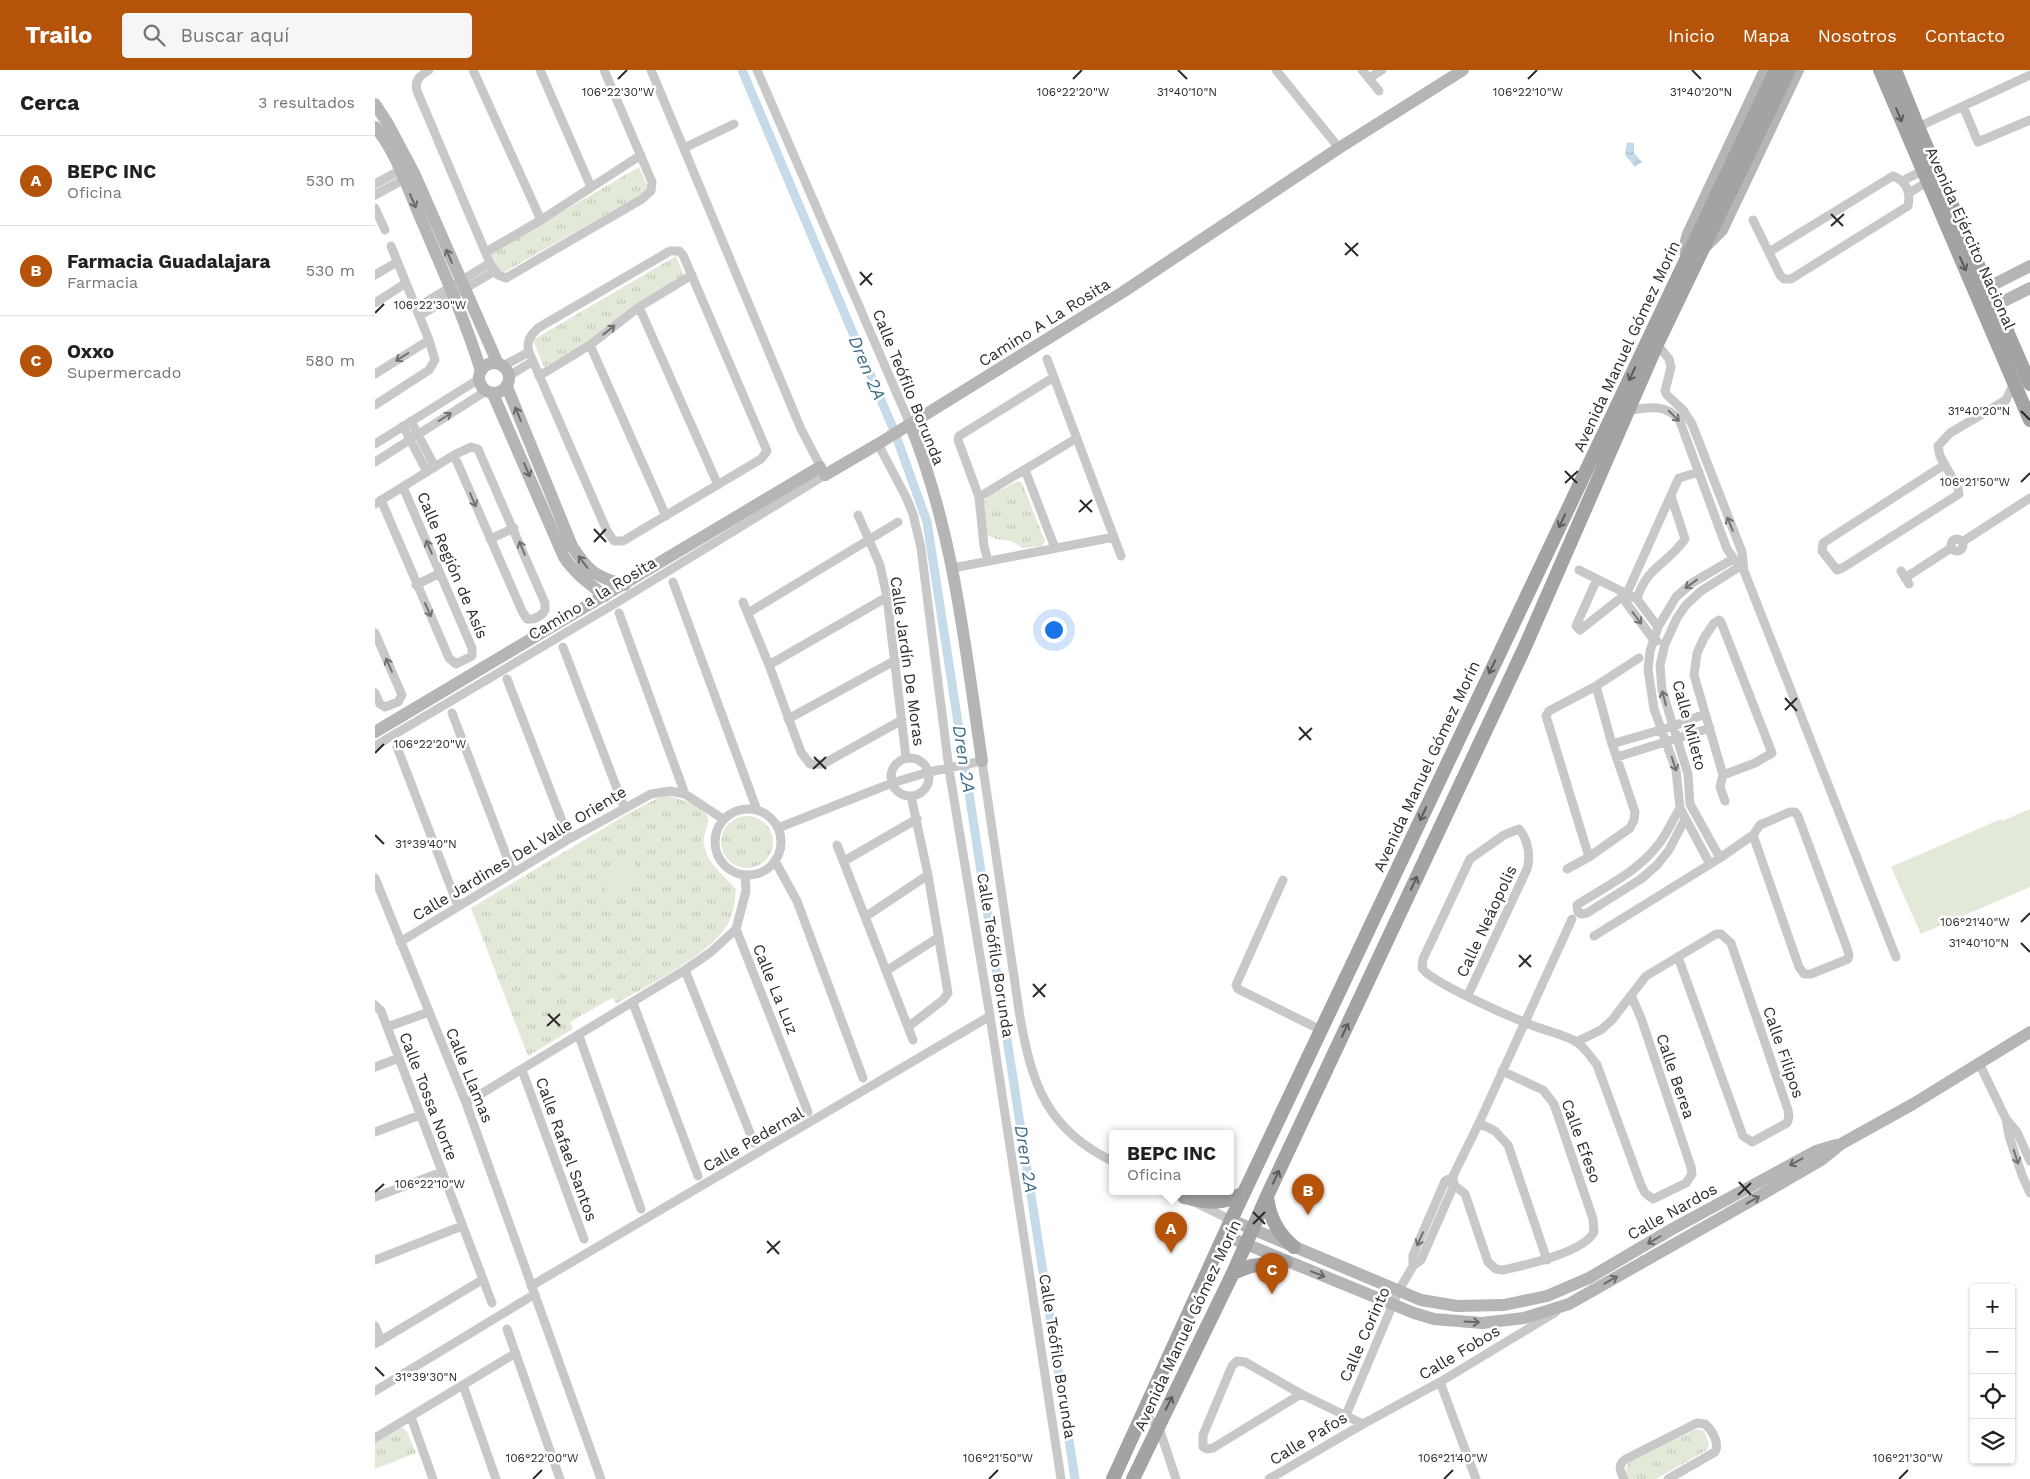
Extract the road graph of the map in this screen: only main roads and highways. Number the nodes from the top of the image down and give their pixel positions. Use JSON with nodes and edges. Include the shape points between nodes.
{"nodes":[{"id":1,"x":1776,"y":70,"type":"edge"},
{"id":2,"x":1789,"y":70,"type":"edge"},
{"id":3,"x":1880,"y":70,"type":"edge"},
{"id":4,"x":1895,"y":70,"type":"edge"},
{"id":5,"x":1756,"y":127,"type":"junction"},
{"id":6,"x":1982,"y":290,"type":"junction"},
{"id":7,"x":1990,"y":308,"type":"junction"},
{"id":8,"x":2030,"y":384,"type":"edge"},
{"id":9,"x":1623,"y":407,"type":"junction"},
{"id":10,"x":2030,"y":420,"type":"edge"},
{"id":11,"x":1244,"y":1193,"type":"junction"},
{"id":12,"x":1184,"y":1195,"type":"edge"},
{"id":13,"x":1267,"y":1196,"type":"junction"},
{"id":14,"x":1295,"y":1248,"type":"road end"},
{"id":15,"x":1289,"y":1263,"type":"road end"},
{"id":16,"x":1233,"y":1273,"type":"junction"},
{"id":17,"x":1113,"y":1479,"type":"edge"},
{"id":18,"x":1133,"y":1479,"type":"edge"}],
"edges":[{"from":1,"to":5,"type":"main road","name":"Avenida Manuel Gómez Morín"},
{"from":2,"to":5,"type":"main road","name":"Avenida Manuel Gómez Morín"},
{"from":3,"to":6,"type":"main road","name":"Avenida Ejército Nacional","one_way":true,"via":[[1924,176]]},
{"from":4,"to":6,"type":"main road","name":"Avenida Ejército Nacional"},
{"from":5,"to":9,"type":"main road","name":"Avenida Manuel Gómez Morín","via":[[1703,249]]},
{"from":5,"to":9,"type":"main road","name":"Avenida Manuel Gómez Morín","one_way":true,"via":[[1686,260]]},
{"from":6,"to":7,"type":"main road","name":"Avenida Ejército Nacional"},
{"from":7,"to":8,"type":"main road","name":"Avenida Ejército Nacional"},
{"from":7,"to":10,"type":"main road","name":"Avenida Ejército Nacional","via":[[2014,383],[2013,403]]},
{"from":9,"to":11,"type":"main road","name":"Avenida Manuel Gómez Morín","one_way":true},
{"from":13,"to":9,"type":"main road","name":"Avenida Manuel Gómez Morín","one_way":true,"via":[[1524,649]]},
{"from":11,"to":12,"type":"main road","via":[[1219,1202]]},
{"from":11,"to":17,"type":"main road","name":"Avenida Manuel Gómez Morín"},
{"from":13,"to":14,"type":"main road","via":[[1274,1224]]},
{"from":13,"to":16,"type":"main road","name":"Avenida Manuel Gómez Morín"},
{"from":15,"to":16,"type":"main road","via":[[1251,1266]]},
{"from":18,"to":16,"type":"main road","name":"Avenida Manuel Gómez Morín","one_way":true}]}
